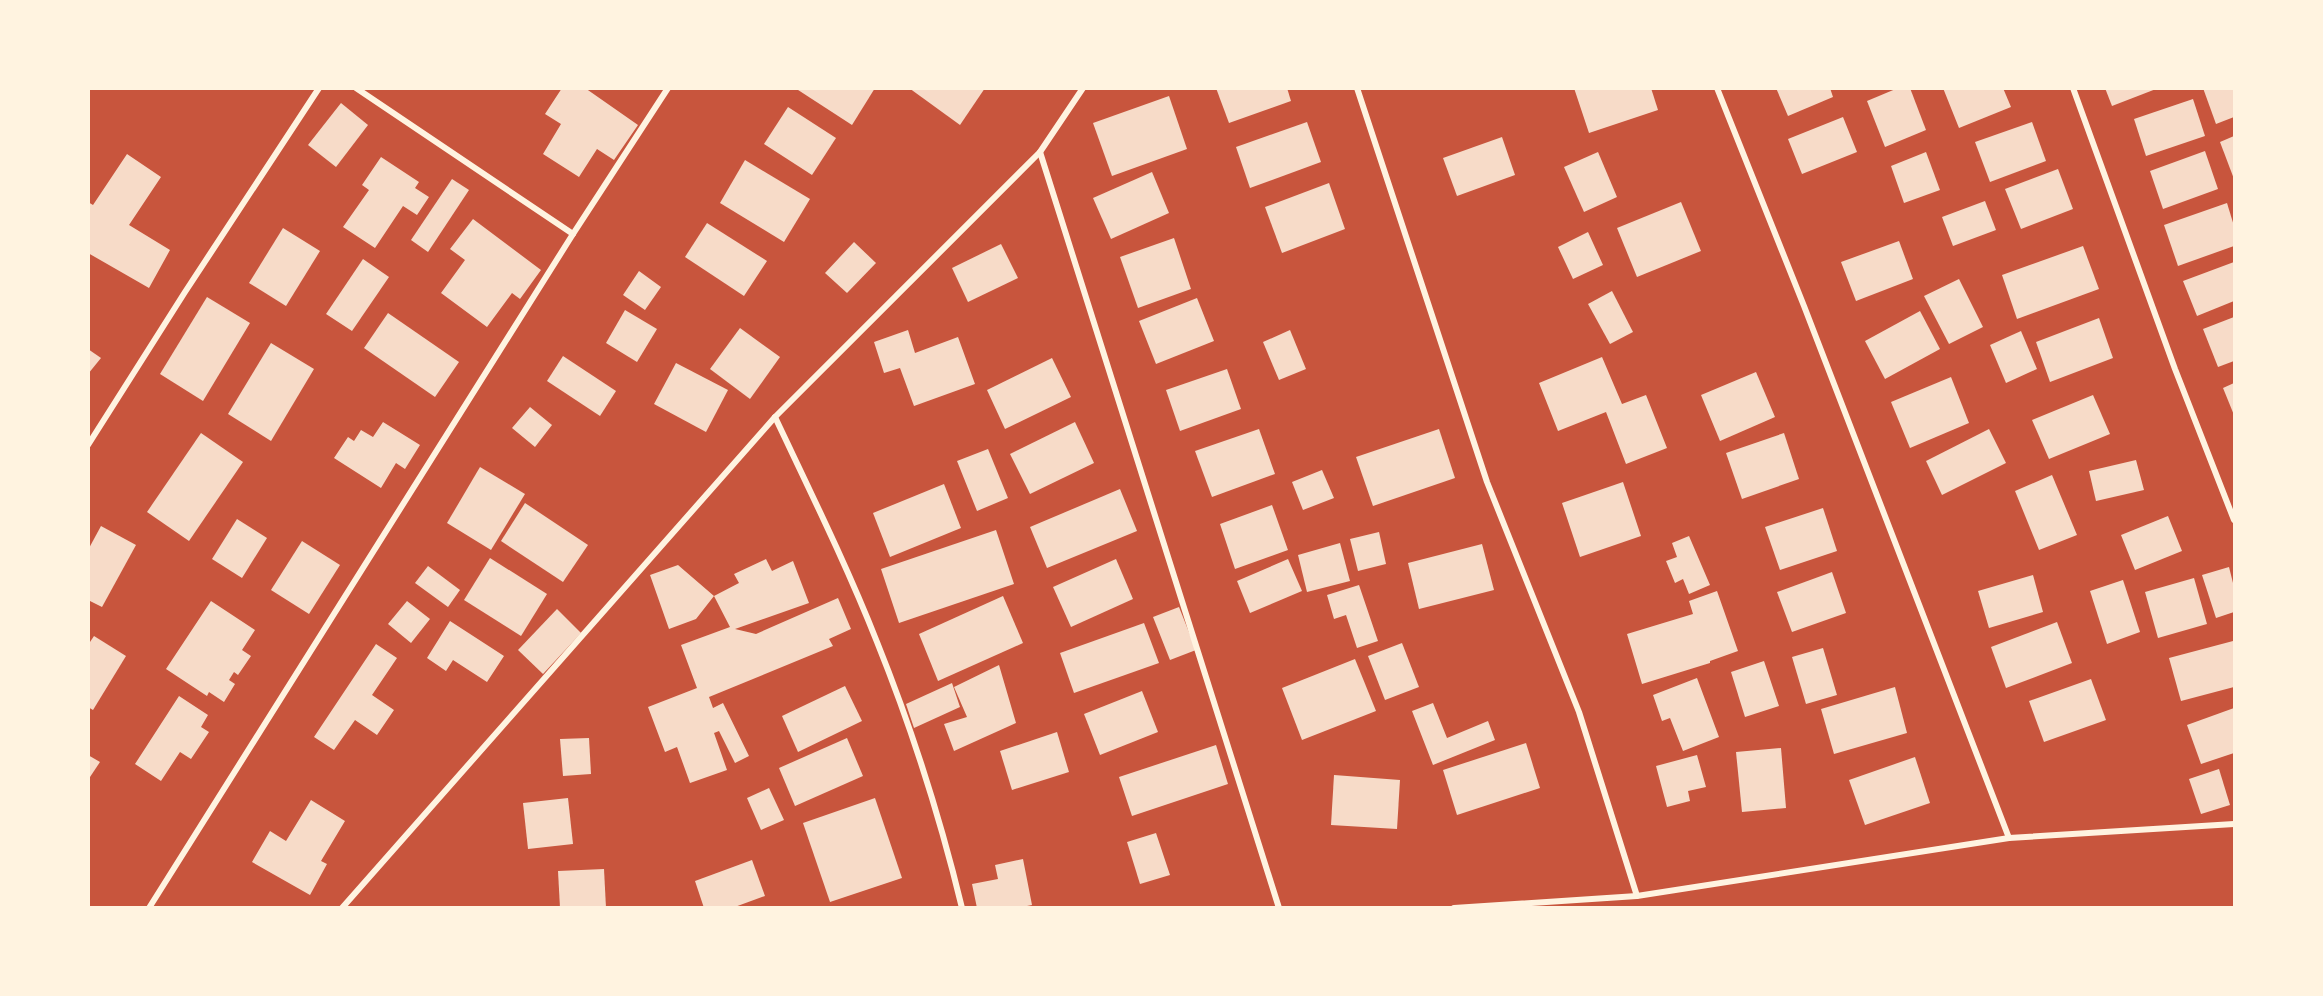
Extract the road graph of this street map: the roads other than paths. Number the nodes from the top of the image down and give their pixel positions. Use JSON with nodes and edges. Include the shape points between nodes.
{"nodes":[{"id":1,"x":320,"y":88,"type":"edge"},
{"id":2,"x":356,"y":88,"type":"edge"},
{"id":3,"x":668,"y":88,"type":"edge"},
{"id":4,"x":1083,"y":88,"type":"edge"},
{"id":5,"x":1357,"y":88,"type":"edge"},
{"id":6,"x":1717,"y":88,"type":"edge"},
{"id":7,"x":2073,"y":88,"type":"edge"},
{"id":8,"x":1040,"y":152,"type":"junction"},
{"id":9,"x":573,"y":234,"type":"junction"},
{"id":10,"x":775,"y":417,"type":"junction"},
{"id":11,"x":88,"y":445,"type":"edge"},
{"id":12,"x":2235,"y":520,"type":"edge"},
{"id":13,"x":2235,"y":824,"type":"edge"},
{"id":14,"x":2009,"y":838,"type":"junction"},
{"id":15,"x":1637,"y":896,"type":"junction"},
{"id":16,"x":149,"y":908,"type":"edge"},
{"id":17,"x":342,"y":908,"type":"edge"},
{"id":18,"x":962,"y":908,"type":"edge"},
{"id":19,"x":1279,"y":908,"type":"edge"},
{"id":20,"x":1454,"y":908,"type":"edge"}],
"edges":[{"from":1,"to":11,"type":"street"},
{"from":2,"to":9,"type":"street"},
{"from":3,"to":9,"type":"street"},
{"from":4,"to":8,"type":"street"},
{"from":5,"to":15,"type":"street","via":[[1487,482],[1579,712]]},
{"from":6,"to":14,"type":"street"},
{"from":7,"to":12,"type":"street","via":[[2175,369]]},
{"from":8,"to":10,"type":"street"},
{"from":8,"to":19,"type":"street"},
{"from":9,"to":16,"type":"street"},
{"from":10,"to":17,"type":"street"},
{"from":10,"to":18,"type":"street","via":[[877,642],[927,782]]},
{"from":13,"to":14,"type":"street"},
{"from":14,"to":15,"type":"street"},
{"from":15,"to":20,"type":"street"}]}
